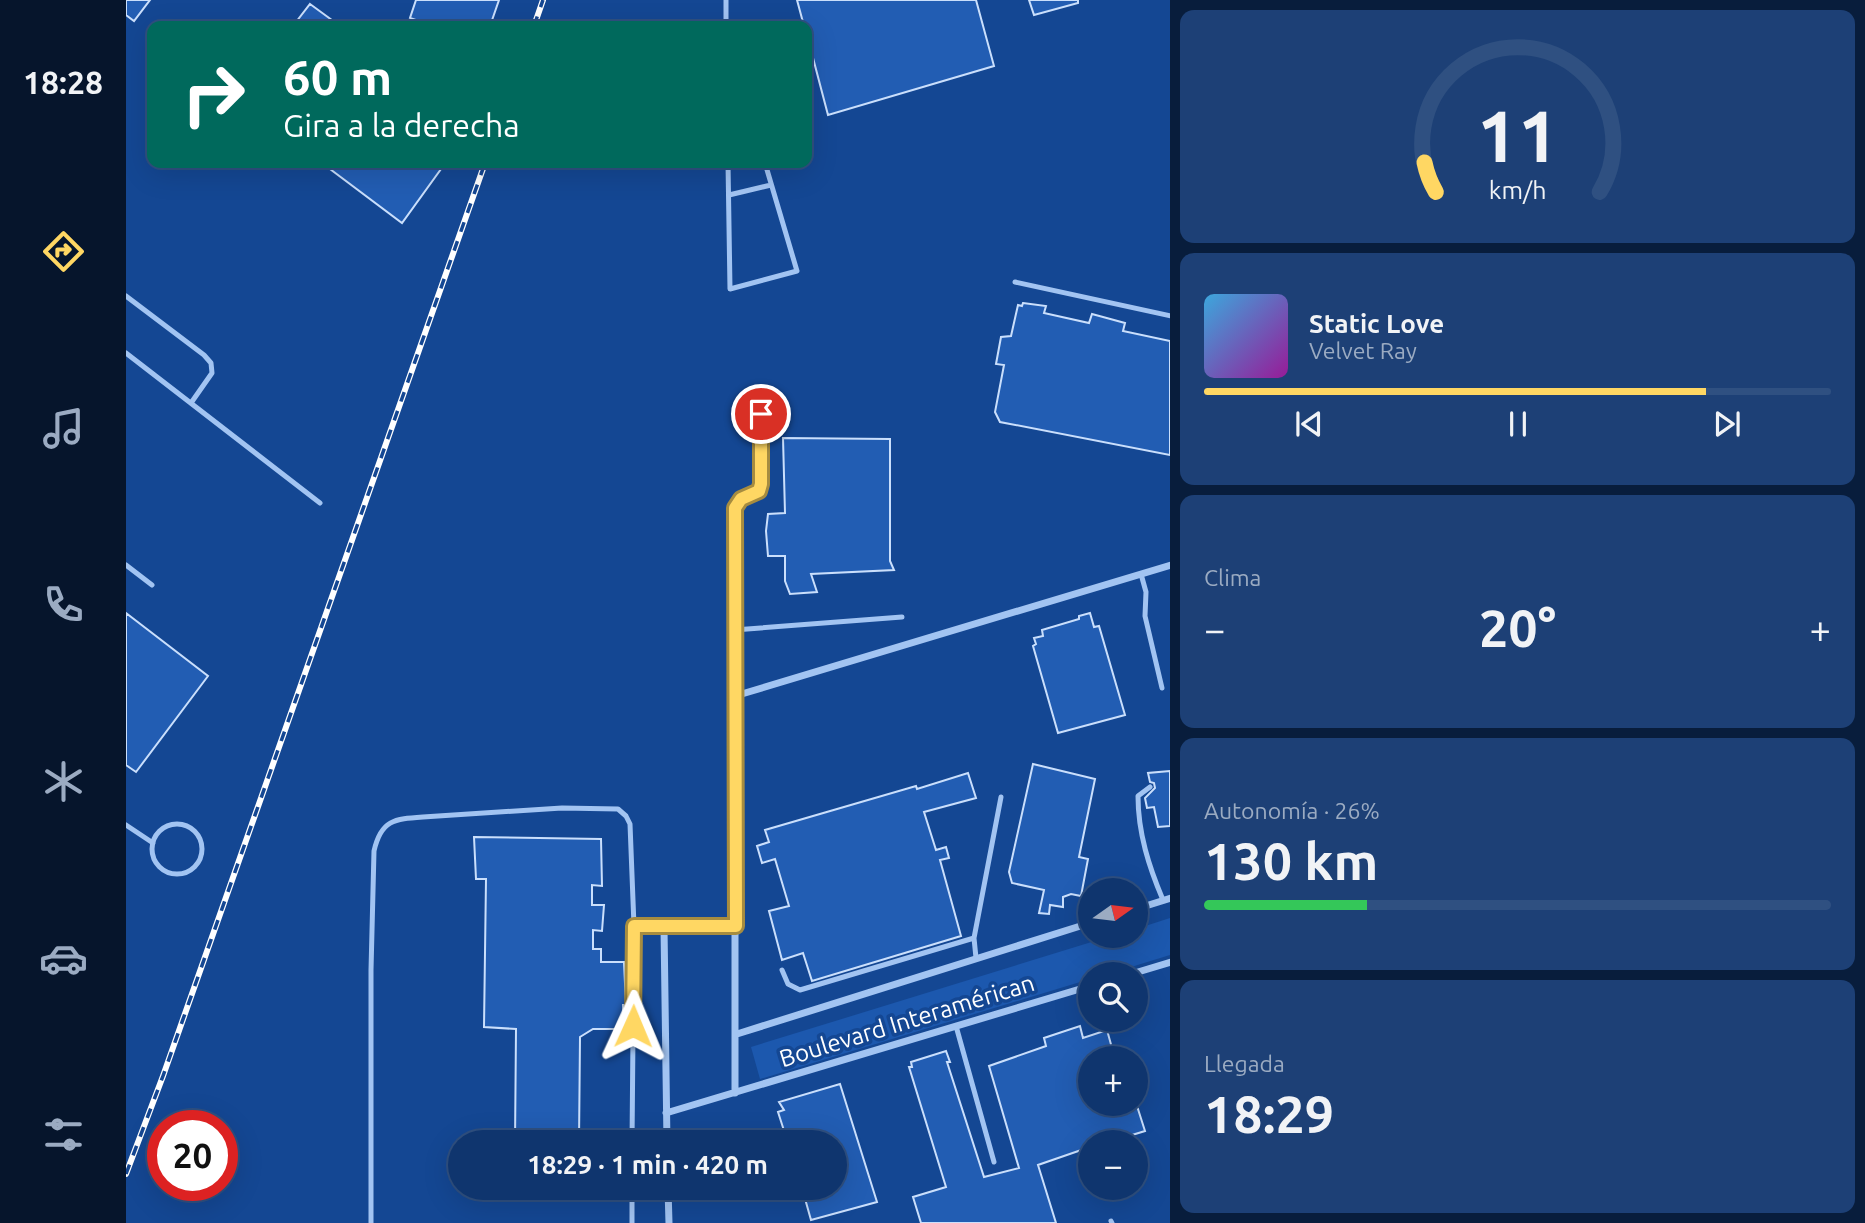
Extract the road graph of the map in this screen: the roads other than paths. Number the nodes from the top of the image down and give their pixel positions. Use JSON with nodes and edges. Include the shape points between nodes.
{"nodes":[{"id":1,"x":726,"y":0,"type":"edge"},
{"id":2,"x":726,"y":21,"type":"edge"},
{"id":3,"x":728,"y":168,"type":"edge"},
{"id":4,"x":766,"y":168,"type":"edge"},
{"id":5,"x":771,"y":185,"type":"junction"},
{"id":6,"x":729,"y":195,"type":"junction"},
{"id":7,"x":1015,"y":282,"type":"dead end"},
{"id":8,"x":126,"y":296,"type":"edge"},
{"id":9,"x":1170,"y":316,"type":"edge"},
{"id":10,"x":126,"y":353,"type":"edge"},
{"id":11,"x":760,"y":393,"type":"dead end"},
{"id":12,"x":191,"y":403,"type":"junction"},
{"id":13,"x":320,"y":503,"type":"dead end"},
{"id":14,"x":126,"y":565,"type":"edge"},
{"id":15,"x":1170,"y":565,"type":"edge"},
{"id":16,"x":1141,"y":574,"type":"junction"},
{"id":17,"x":152,"y":585,"type":"dead end"},
{"id":18,"x":902,"y":617,"type":"dead end"},
{"id":19,"x":734,"y":630,"type":"junction"},
{"id":20,"x":1162,"y":688,"type":"dead end"},
{"id":21,"x":735,"y":696,"type":"junction"},
{"id":22,"x":1150,"y":787,"type":"dead end"},
{"id":23,"x":1001,"y":797,"type":"dead end"},
{"id":24,"x":126,"y":825,"type":"edge"},
{"id":25,"x":153,"y":843,"type":"junction"},
{"id":26,"x":1167,"y":899,"type":"edge"},
{"id":27,"x":1148,"y":905,"type":"edge"},
{"id":28,"x":634,"y":926,"type":"junction"},
{"id":29,"x":736,"y":926,"type":"junction"},
{"id":30,"x":664,"y":927,"type":"junction"},
{"id":31,"x":1078,"y":927,"type":"edge"},
{"id":32,"x":974,"y":938,"type":"junction"},
{"id":33,"x":976,"y":958,"type":"junction"},
{"id":34,"x":1170,"y":962,"type":"edge"},
{"id":35,"x":1148,"y":969,"type":"edge"},
{"id":36,"x":782,"y":970,"type":"dead end"},
{"id":37,"x":1078,"y":990,"type":"edge"},
{"id":38,"x":956,"y":1026,"type":"junction"},
{"id":39,"x":737,"y":1034,"type":"junction"},
{"id":40,"x":735,"y":1093,"type":"junction"},
{"id":41,"x":666,"y":1113,"type":"junction"},
{"id":42,"x":632,"y":1130,"type":"edge"},
{"id":43,"x":667,"y":1130,"type":"edge"},
{"id":44,"x":994,"y":1162,"type":"dead end"},
{"id":45,"x":632,"y":1200,"type":"edge"},
{"id":46,"x":668,"y":1200,"type":"edge"},
{"id":47,"x":371,"y":1223,"type":"edge"},
{"id":48,"x":632,"y":1223,"type":"edge"},
{"id":49,"x":669,"y":1223,"type":"edge"}],
"edges":[{"from":1,"to":2,"type":"lane"},
{"from":3,"to":6,"type":"lane"},
{"from":4,"to":5,"type":"lane"},
{"from":5,"to":6,"type":"lane"},
{"from":5,"to":6,"type":"lane","via":[[797,271],[730,289]]},
{"from":7,"to":9,"type":"lane"},
{"from":8,"to":12,"type":"lane","via":[[211,363],[212,373]]},
{"from":10,"to":12,"type":"lane"},
{"from":11,"to":19,"type":"lane","via":[[761,484],[759,491],[741,499],[735,508]]},
{"from":12,"to":13,"type":"lane"},
{"from":14,"to":17,"type":"lane"},
{"from":15,"to":16,"type":"street"},
{"from":16,"to":20,"type":"lane","via":[[1145,616]]},
{"from":16,"to":21,"type":"street"},
{"from":18,"to":19,"type":"lane"},
{"from":19,"to":21,"type":"lane"},
{"from":21,"to":29,"type":"street"},
{"from":22,"to":26,"type":"lane","via":[[1138,796],[1138,813],[1143,844]]},
{"from":23,"to":32,"type":"lane"},
{"from":24,"to":25,"type":"lane"},
{"from":25,"to":25,"type":"lane","via":[[157,864],[170,873],[187,872],[202,853],[198,836],[185,826],[163,829]]},
{"from":26,"to":27,"type":"street"},
{"from":28,"to":30,"type":"lane"},
{"from":28,"to":42,"type":"lane"},
{"from":28,"to":47,"type":"lane","via":[[630,824],[618,809],[405,818],[383,827],[374,851]]},
{"from":29,"to":30,"type":"street"},
{"from":29,"to":39,"type":"street"},
{"from":30,"to":41,"type":"street"},
{"from":31,"to":33,"type":"street","name":"Boulevard Interamérican"},
{"from":32,"to":33,"type":"lane"},
{"from":32,"to":36,"type":"lane","via":[[800,990],[788,984]]},
{"from":33,"to":39,"type":"street","name":"Boulevard Interamérican"},
{"from":34,"to":35,"type":"street"},
{"from":37,"to":38,"type":"street","name":"Boulevard Interamérican"},
{"from":38,"to":40,"type":"street","name":"Boulevard Interamérican"},
{"from":38,"to":44,"type":"lane"},
{"from":39,"to":40,"type":"street"},
{"from":40,"to":41,"type":"street","name":"Boulevard Interamérican"},
{"from":41,"to":43,"type":"street"},
{"from":45,"to":48,"type":"lane"},
{"from":46,"to":49,"type":"street"}]}
